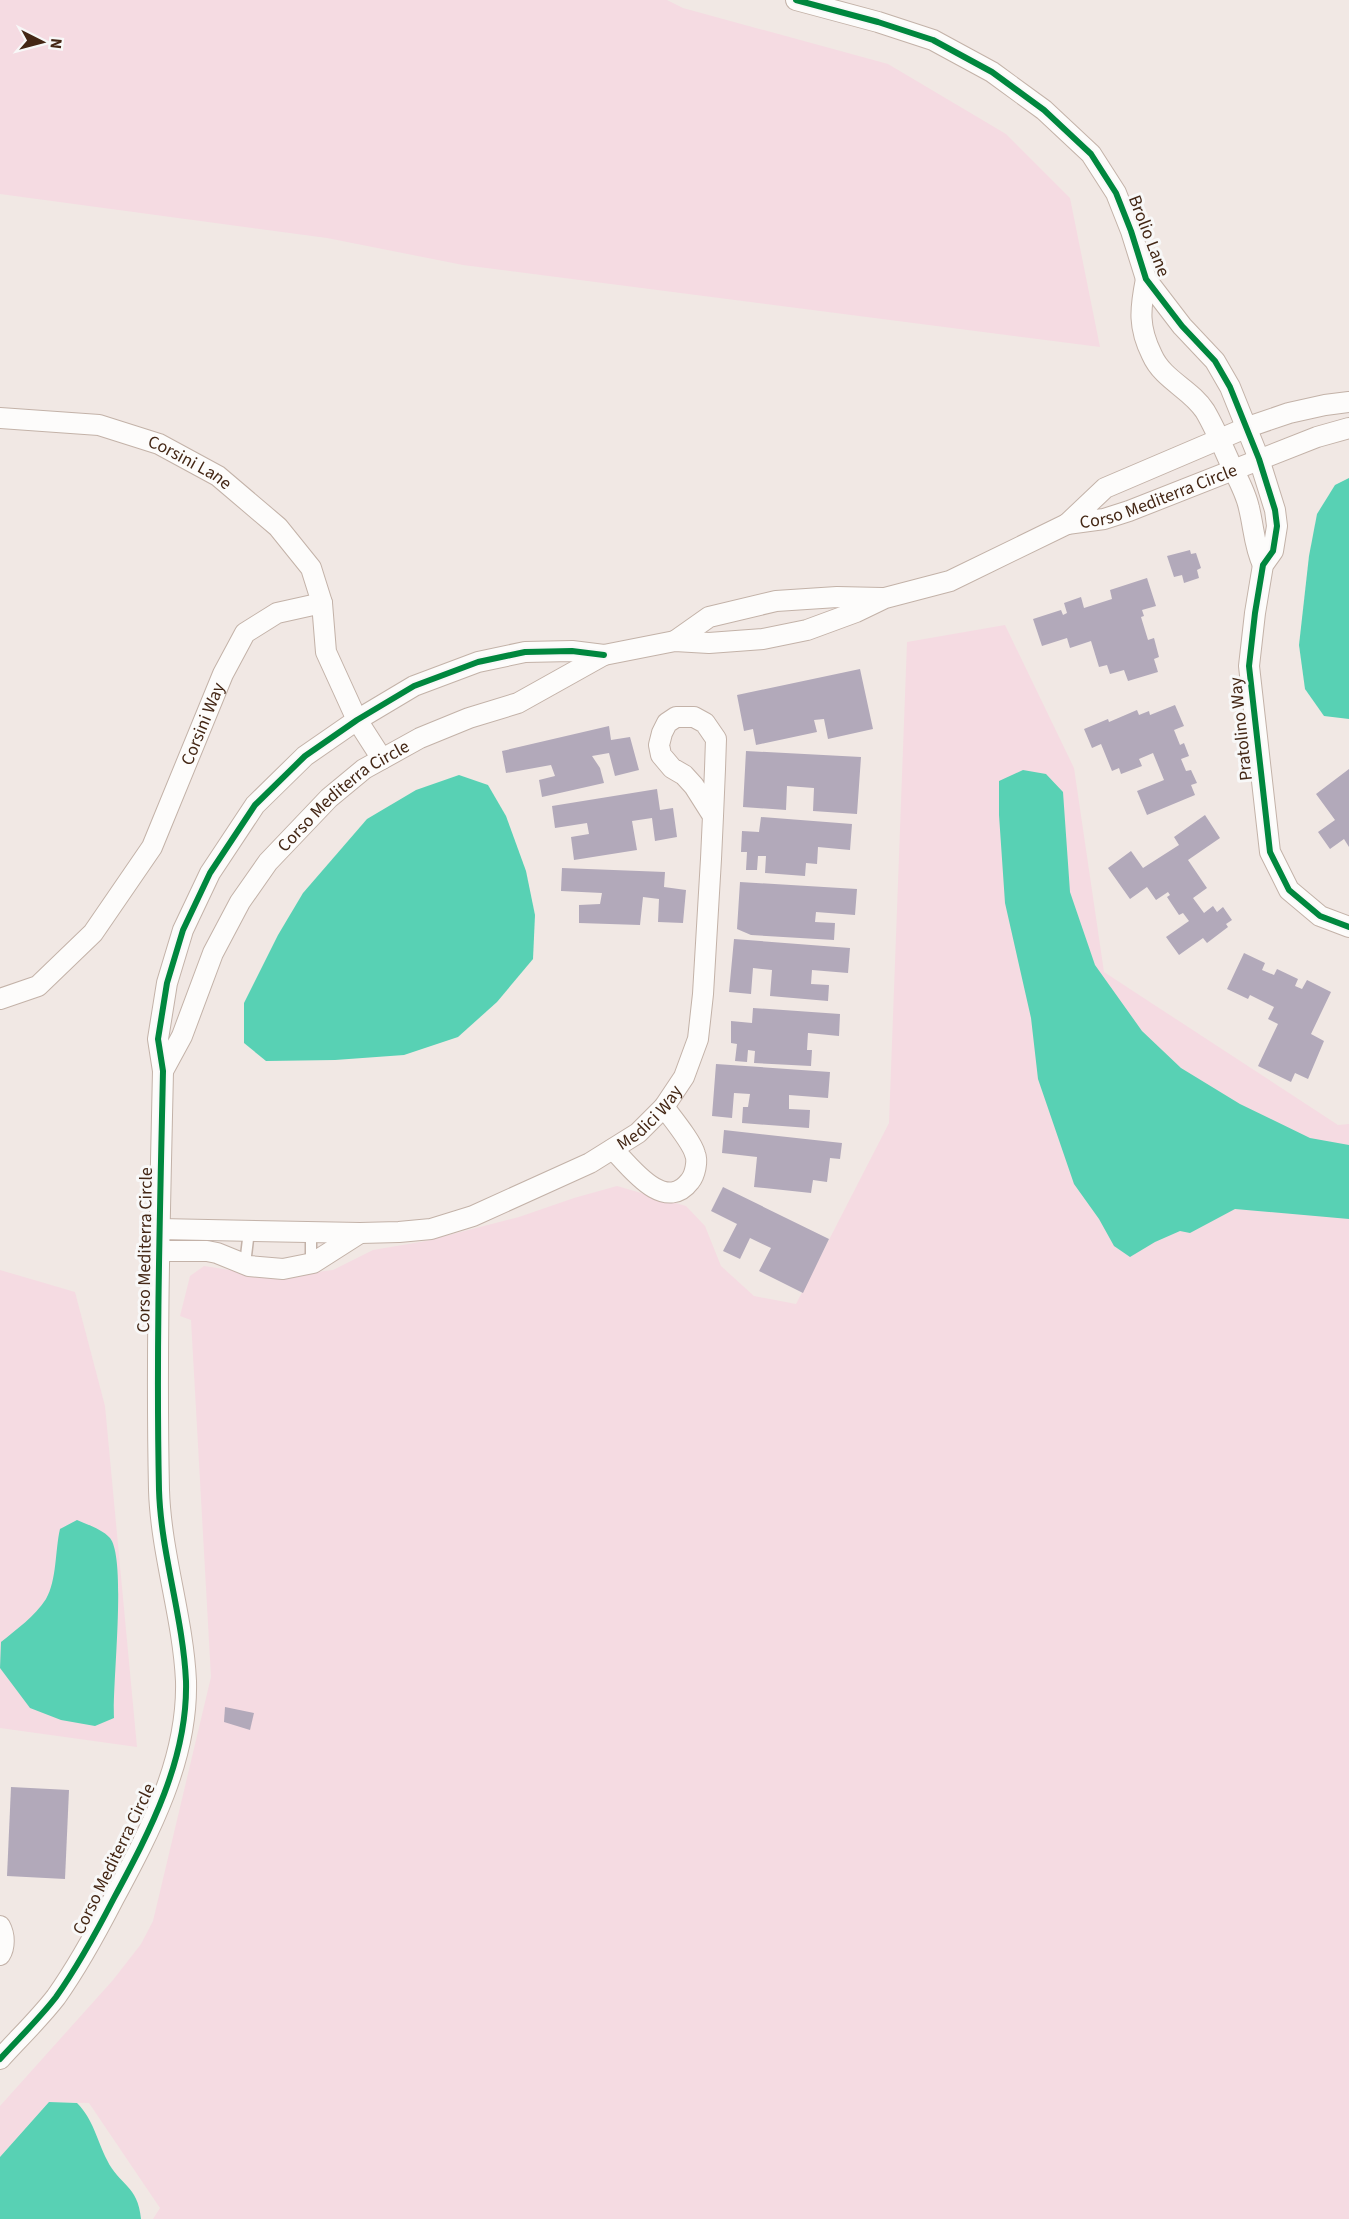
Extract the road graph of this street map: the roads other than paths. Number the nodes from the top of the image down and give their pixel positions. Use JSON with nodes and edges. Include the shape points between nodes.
{"nodes":[{"id":1,"x":796,"y":0,"type":"edge"},
{"id":2,"x":1146,"y":279,"type":"junction"},
{"id":3,"x":1349,"y":402,"type":"edge"},
{"id":4,"x":0,"y":418,"type":"edge"},
{"id":5,"x":1248,"y":427,"type":"junction"},
{"id":6,"x":1349,"y":428,"type":"edge"},
{"id":7,"x":1219,"y":440,"type":"junction"},
{"id":8,"x":1259,"y":459,"type":"junction"},
{"id":9,"x":1233,"y":470,"type":"junction"},
{"id":10,"x":1067,"y":524,"type":"junction"},
{"id":11,"x":1263,"y":565,"type":"junction"},
{"id":12,"x":885,"y":598,"type":"junction"},
{"id":13,"x":322,"y":603,"type":"junction"},
{"id":14,"x":675,"y":640,"type":"junction"},
{"id":15,"x":604,"y":655,"type":"junction"},
{"id":16,"x":357,"y":720,"type":"junction"},
{"id":17,"x":382,"y":759,"type":"junction"},
{"id":18,"x":713,"y":816,"type":"junction"},
{"id":19,"x":1349,"y":927,"type":"edge"},
{"id":20,"x":0,"y":999,"type":"edge"},
{"id":21,"x":163,"y":1071,"type":"junction"},
{"id":22,"x":664,"y":1107,"type":"junction"},
{"id":23,"x":613,"y":1149,"type":"junction"},
{"id":24,"x":160,"y":1229,"type":"junction"},
{"id":25,"x":249,"y":1231,"type":"junction"},
{"id":26,"x":311,"y":1232,"type":"junction"},
{"id":27,"x":360,"y":1233,"type":"junction"},
{"id":28,"x":159,"y":1251,"type":"junction"},
{"id":29,"x":245,"y":1264,"type":"junction"},
{"id":30,"x":311,"y":1264,"type":"junction"},
{"id":31,"x":0,"y":1926,"type":"edge"},
{"id":32,"x":0,"y":1955,"type":"edge"},
{"id":33,"x":0,"y":2059,"type":"edge"}],
"edges":[{"from":1,"to":2,"type":"street","name":"Brolio Lane","via":[[933,40],[992,72],[1044,110],[1091,154],[1116,193]]},
{"from":2,"to":5,"type":"street","name":"Brolio Lane","via":[[1215,361]]},
{"from":2,"to":7,"type":"street","name":"Brolio Lane","via":[[1140,309],[1152,357],[1165,374],[1195,397]]},
{"from":3,"to":5,"type":"street","name":"Corso Mediterra Circle","via":[[1288,413]]},
{"from":4,"to":13,"type":"street","name":"Corsini Lane","via":[[99,425],[159,444],[218,476],[278,527],[311,568]]},
{"from":5,"to":7,"type":"street","name":"Corso Mediterra Circle"},
{"from":5,"to":8,"type":"street","name":"Brolio Lane"},
{"from":6,"to":8,"type":"street","name":"Corso Mediterra Circle"},
{"from":7,"to":9,"type":"street","name":"Brolio Lane"},
{"from":7,"to":10,"type":"street","name":"Corso Mediterra Circle","via":[[1105,488]]},
{"from":8,"to":9,"type":"street","name":"Corso Mediterra Circle"},
{"from":8,"to":11,"type":"street","name":"Pratolino Way","via":[[1277,526],[1273,551]]},
{"from":9,"to":10,"type":"street","name":"Corso Mediterra Circle","via":[[1129,511]]},
{"from":9,"to":11,"type":"street","name":"Pratolino Way","via":[[1249,508],[1256,551]]},
{"from":10,"to":12,"type":"street","name":"Corso Mediterra Circle","via":[[950,581]]},
{"from":11,"to":19,"type":"street","name":"Pratolino Way","via":[[1250,666],[1270,852],[1289,890],[1320,916]]},
{"from":12,"to":14,"type":"street","name":"Corso Mediterra Circle","via":[[807,630],[763,639],[709,643]]},
{"from":12,"to":14,"type":"street","name":"Corso Mediterra Circle","via":[[776,601],[709,617]]},
{"from":13,"to":16,"type":"street","via":[[326,652]]},
{"from":13,"to":20,"type":"street","name":"Corsini Way","via":[[277,613],[244,633],[223,674],[152,847],[93,933],[38,986]]},
{"from":14,"to":15,"type":"street","name":"Corso Mediterra Circle"},
{"from":15,"to":16,"type":"street","name":"Corso Mediterra Circle","via":[[525,652],[478,662],[414,686]]},
{"from":15,"to":17,"type":"street","name":"Corso Mediterra Circle","via":[[518,704],[469,718]]},
{"from":16,"to":17,"type":"street"},
{"from":16,"to":21,"type":"street","name":"Corso Mediterra Circle","via":[[305,756],[255,805],[210,873],[183,930],[167,983],[158,1039]]},
{"from":17,"to":21,"type":"street","name":"Corso Mediterra Circle","via":[[329,798],[268,862],[240,902],[213,953],[182,1036]]},
{"from":18,"to":18,"type":"street","name":"Medici Way","via":[[694,786],[661,755],[662,733],[676,717],[694,717],[705,723],[716,739]]},
{"from":18,"to":22,"type":"street","name":"Medici Way","via":[[698,1039],[684,1077]]},
{"from":21,"to":24,"type":"street","name":"Corso Mediterra Circle"},
{"from":22,"to":23,"type":"street","name":"Medici Way","via":[[638,1134]]},
{"from":22,"to":23,"type":"street","via":[[696,1154],[693,1177],[684,1189],[659,1191]]},
{"from":23,"to":27,"type":"street","name":"Medici Way","via":[[472,1216],[431,1229]]},
{"from":24,"to":25,"type":"street","name":"Medici Way"},
{"from":24,"to":28,"type":"street","name":"Corso Mediterra Circle"},
{"from":25,"to":26,"type":"street","name":"Medici Way"},
{"from":25,"to":29,"type":"lane"},
{"from":26,"to":27,"type":"street","name":"Medici Way"},
{"from":26,"to":30,"type":"lane"},
{"from":27,"to":30,"type":"street","name":"Medici Way"},
{"from":28,"to":29,"type":"street","name":"Medici Way","via":[[207,1251]]},
{"from":28,"to":33,"type":"street","name":"Corso Mediterra Circle","via":[[160,1521],[182,1642],[186,1684],[182,1732],[169,1782],[135,1859],[94,1935],[55,1997]]},
{"from":29,"to":30,"type":"street","name":"Medici Way","via":[[266,1269]]},
{"from":31,"to":32,"type":"street"}]}
